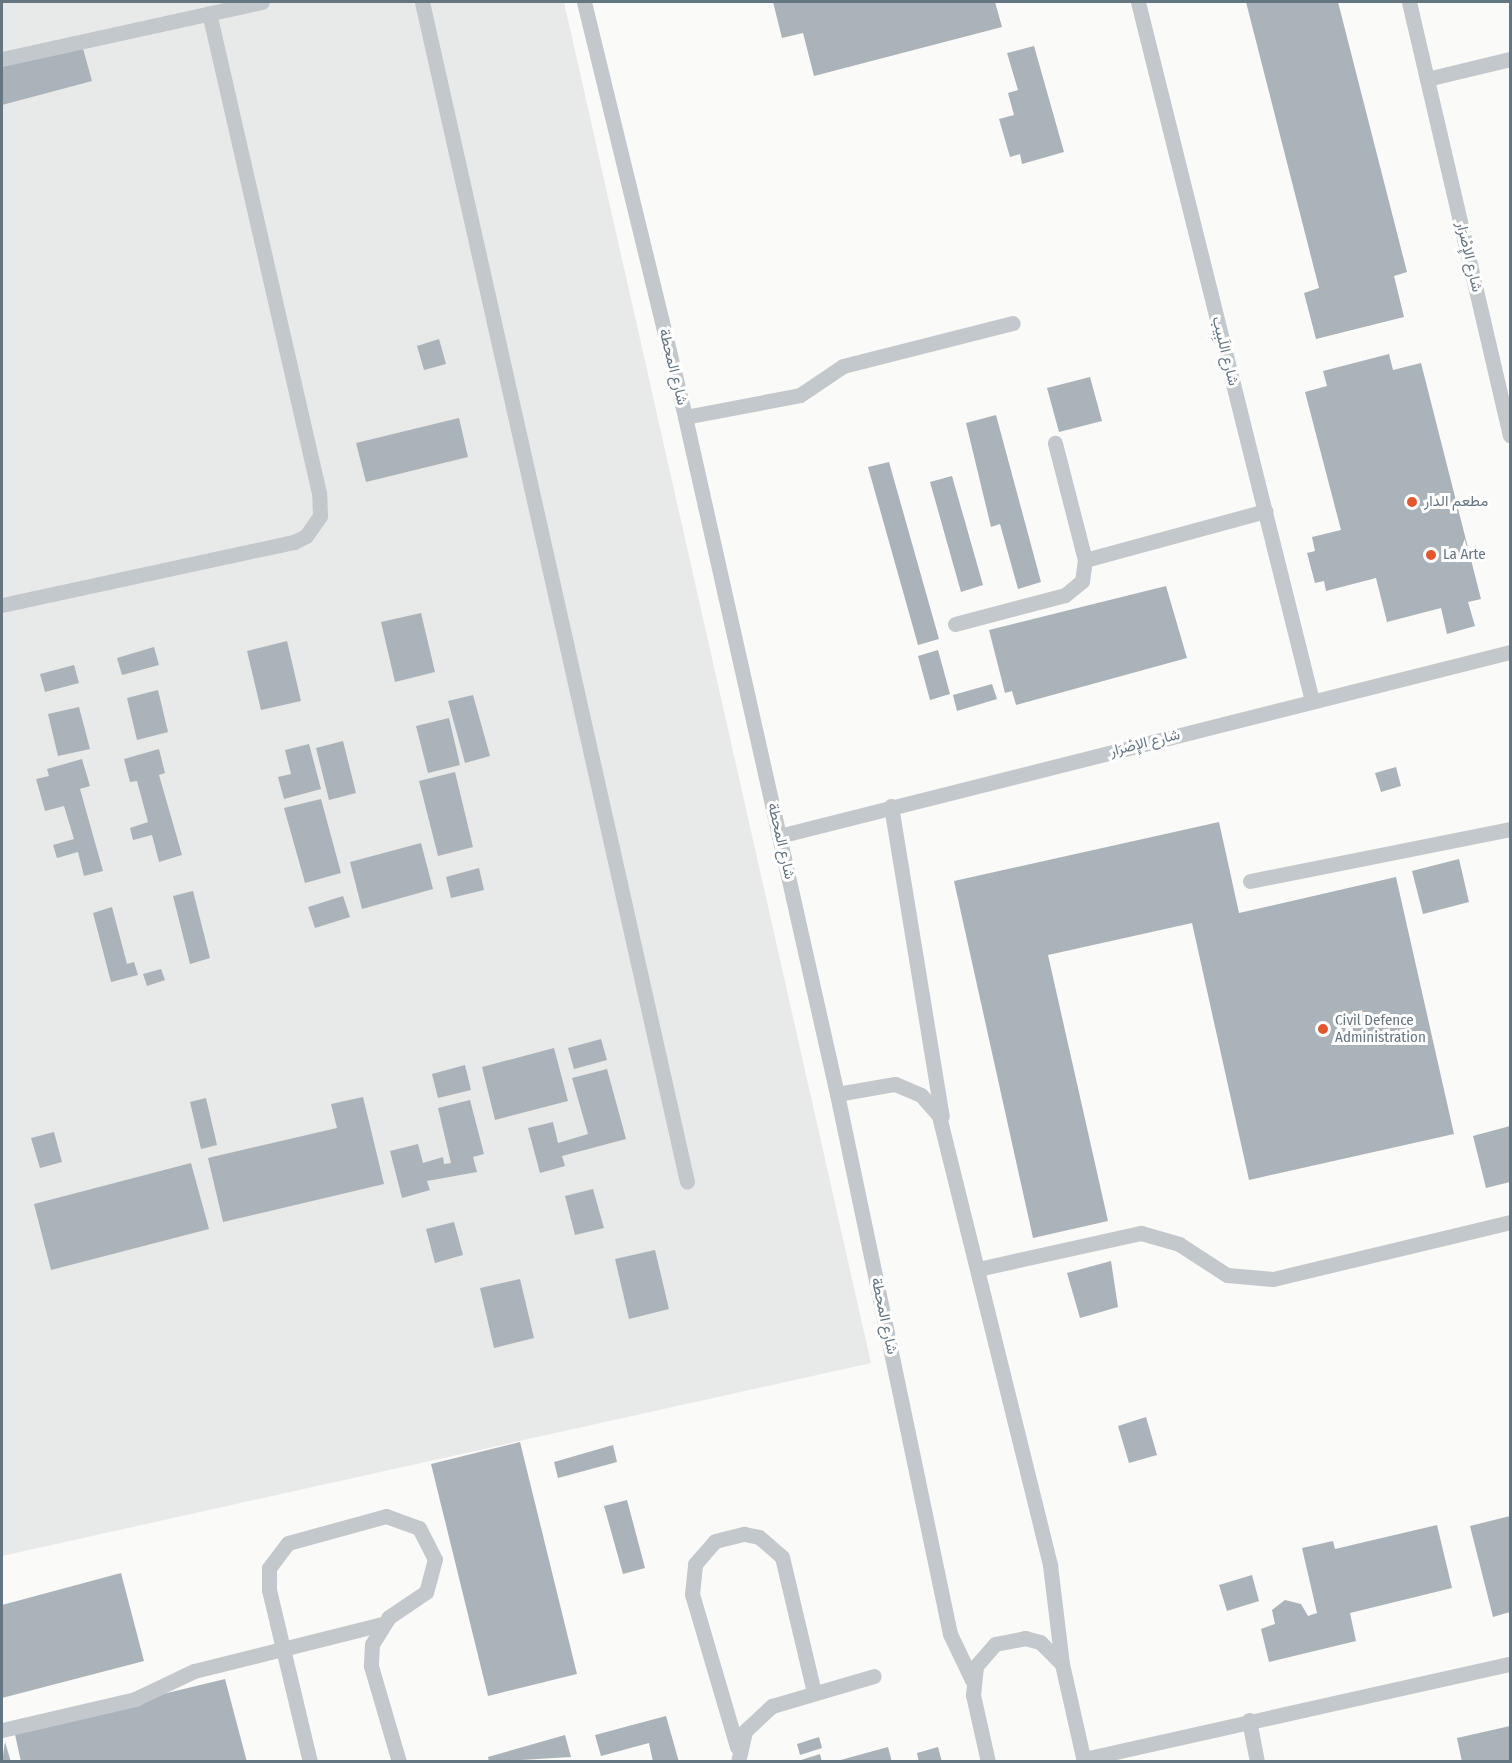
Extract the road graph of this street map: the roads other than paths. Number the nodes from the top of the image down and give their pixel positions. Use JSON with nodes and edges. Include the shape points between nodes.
{"nodes":[{"id":1,"x":262,"y":2,"type":"edge"},
{"id":2,"x":422,"y":2,"type":"edge"},
{"id":3,"x":584,"y":2,"type":"edge"},
{"id":4,"x":1138,"y":2,"type":"edge"},
{"id":5,"x":1409,"y":2,"type":"edge"},
{"id":6,"x":209,"y":13,"type":"junction"},
{"id":7,"x":2,"y":59,"type":"edge"},
{"id":8,"x":1510,"y":59,"type":"edge"},
{"id":9,"x":1427,"y":80,"type":"junction"},
{"id":10,"x":1013,"y":323,"type":"dead end"},
{"id":11,"x":685,"y":417,"type":"junction"},
{"id":12,"x":1510,"y":435,"type":"edge"},
{"id":13,"x":1055,"y":443,"type":"dead end"},
{"id":14,"x":1265,"y":511,"type":"junction"},
{"id":15,"x":1085,"y":560,"type":"junction"},
{"id":16,"x":2,"y":605,"type":"edge"},
{"id":17,"x":955,"y":624,"type":"dead end"},
{"id":18,"x":1510,"y":652,"type":"edge"},
{"id":19,"x":1312,"y":701,"type":"junction"},
{"id":20,"x":891,"y":806,"type":"junction"},
{"id":21,"x":1510,"y":829,"type":"edge"},
{"id":22,"x":779,"y":836,"type":"junction"},
{"id":23,"x":1250,"y":881,"type":"dead end"},
{"id":24,"x":837,"y":1094,"type":"junction"},
{"id":25,"x":944,"y":1130,"type":"junction"},
{"id":26,"x":687,"y":1182,"type":"dead end"},
{"id":27,"x":1510,"y":1222,"type":"edge"},
{"id":28,"x":978,"y":1269,"type":"junction"},
{"id":29,"x":382,"y":1624,"type":"junction"},
{"id":30,"x":283,"y":1648,"type":"junction"},
{"id":31,"x":1062,"y":1664,"type":"junction"},
{"id":32,"x":1510,"y":1664,"type":"edge"},
{"id":33,"x":874,"y":1676,"type":"dead end"},
{"id":34,"x":972,"y":1680,"type":"junction"},
{"id":35,"x":814,"y":1692,"type":"junction"},
{"id":36,"x":1249,"y":1720,"type":"junction"},
{"id":37,"x":2,"y":1730,"type":"edge"},
{"id":38,"x":737,"y":1754,"type":"edge"},
{"id":39,"x":1084,"y":1760,"type":"edge"},
{"id":40,"x":310,"y":1761,"type":"edge"},
{"id":41,"x":399,"y":1761,"type":"edge"},
{"id":42,"x":988,"y":1761,"type":"edge"},
{"id":43,"x":1257,"y":1761,"type":"edge"}],
"edges":[{"from":1,"to":6,"type":"lane"},
{"from":2,"to":26,"type":"lane"},
{"from":3,"to":11,"type":"lane","name":"شارع المحطة"},
{"from":4,"to":14,"type":"lane","name":"شارع اللَبِيب"},
{"from":5,"to":9,"type":"lane","name":"شارع الإِصْرَار"},
{"from":6,"to":7,"type":"lane"},
{"from":6,"to":16,"type":"lane","via":[[319,493],[320,516],[306,536],[294,542]]},
{"from":8,"to":9,"type":"lane"},
{"from":9,"to":12,"type":"lane","name":"شارع الإِصْرَار"},
{"from":10,"to":11,"type":"lane","via":[[843,366],[800,395]]},
{"from":11,"to":22,"type":"lane","name":"شارع المحطة"},
{"from":13,"to":15,"type":"lane"},
{"from":14,"to":15,"type":"lane"},
{"from":14,"to":19,"type":"lane","name":"شارع اللَبِيب"},
{"from":15,"to":17,"type":"lane","via":[[1082,581],[1065,596]]},
{"from":18,"to":19,"type":"lane","name":"شارع الإِصْرَار"},
{"from":19,"to":20,"type":"lane","name":"شارع الإِصْرَار"},
{"from":20,"to":22,"type":"lane","name":"شارع الإِصْرَار"},
{"from":20,"to":25,"type":"lane"},
{"from":21,"to":23,"type":"lane"},
{"from":22,"to":24,"type":"lane","name":"شارع المحطة"},
{"from":24,"to":25,"type":"lane","via":[[880,1084],[909,1088],[931,1104]]},
{"from":24,"to":34,"type":"lane","name":"شارع المحطة","via":[[950,1634]]},
{"from":25,"to":28,"type":"lane"},
{"from":27,"to":28,"type":"lane","via":[[1273,1279],[1227,1275],[1179,1244],[1141,1233]]},
{"from":28,"to":31,"type":"lane","via":[[1050,1565]]},
{"from":29,"to":30,"type":"lane"},
{"from":29,"to":30,"type":"lane","via":[[418,1601],[435,1571],[426,1537],[398,1517],[297,1539],[279,1550],[268,1579]]},
{"from":29,"to":41,"type":"lane","via":[[372,1644],[371,1666]]},
{"from":30,"to":37,"type":"lane","via":[[180,1675],[135,1699]]},
{"from":30,"to":40,"type":"lane"},
{"from":31,"to":34,"type":"lane","via":[[1040,1642],[1009,1638],[984,1653]]},
{"from":31,"to":39,"type":"lane"},
{"from":32,"to":36,"type":"lane"},
{"from":33,"to":35,"type":"lane"},
{"from":34,"to":42,"type":"lane","name":"شارع المحطة"},
{"from":35,"to":38,"type":"lane","via":[[772,1706]]},
{"from":35,"to":38,"type":"lane","via":[[782,1557],[759,1538],[744,1534],[715,1541],[695,1564],[693,1594]]},
{"from":36,"to":39,"type":"lane"},
{"from":36,"to":43,"type":"lane"}]}
